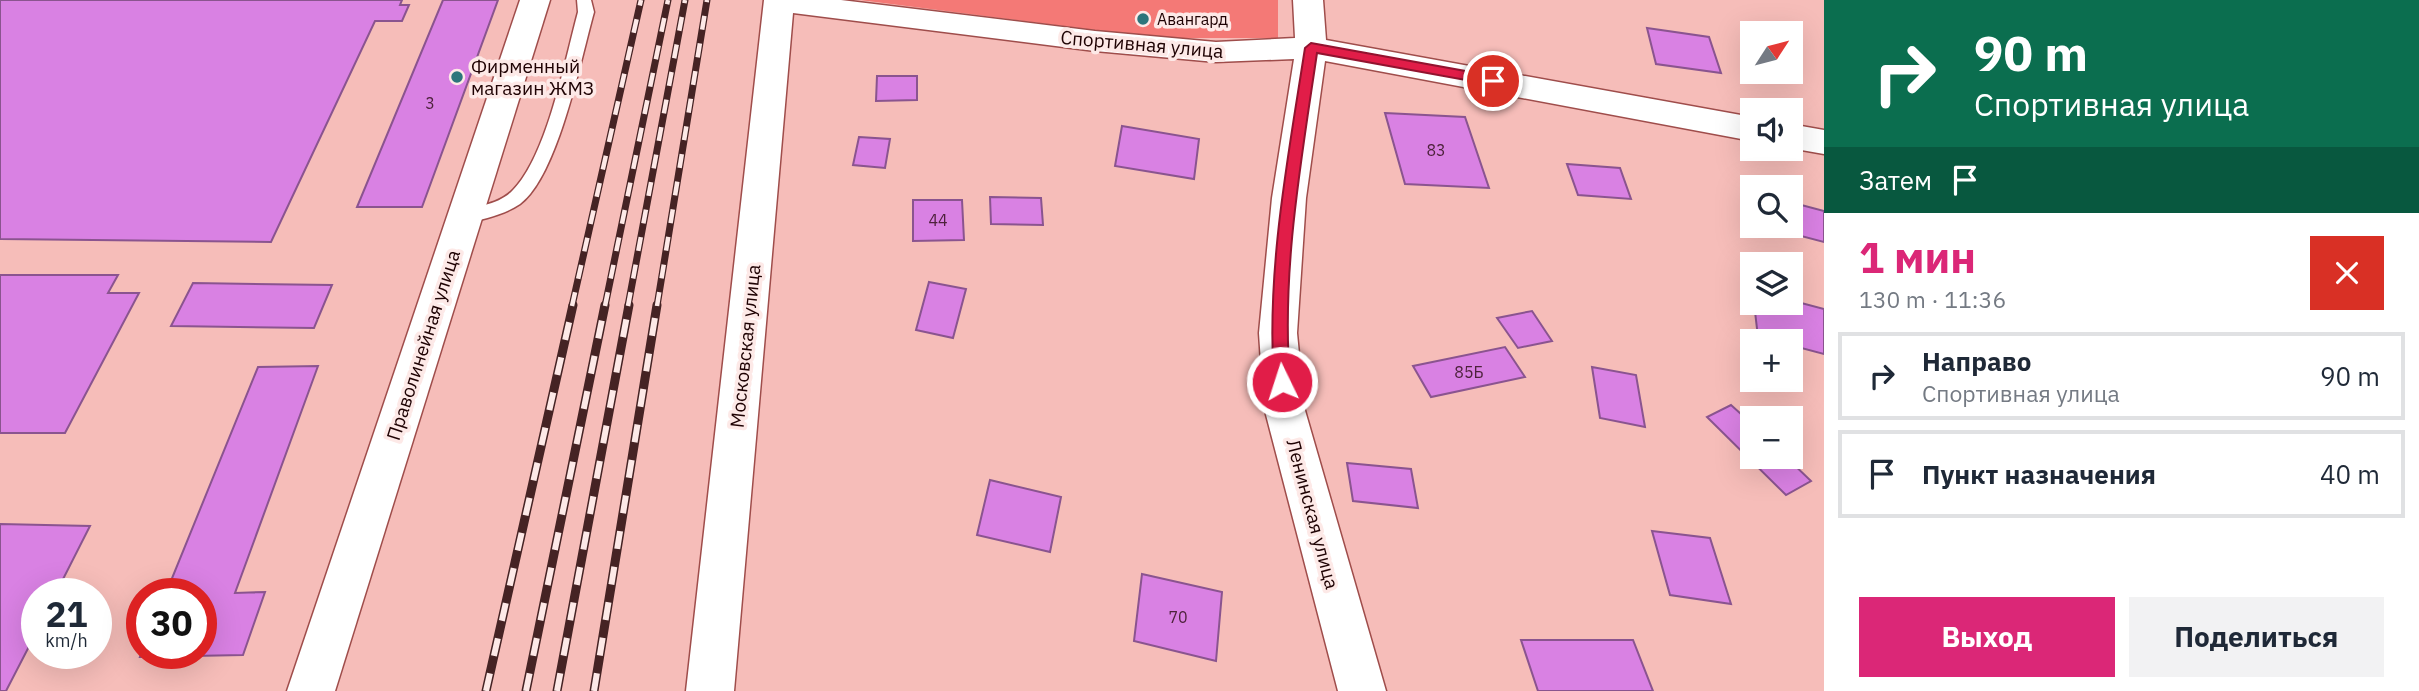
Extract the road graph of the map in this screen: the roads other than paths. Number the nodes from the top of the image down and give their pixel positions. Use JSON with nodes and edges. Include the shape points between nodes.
{"nodes":[{"id":1,"x":535,"y":0,"type":"edge"},
{"id":2,"x":584,"y":0,"type":"edge"},
{"id":3,"x":1308,"y":0,"type":"edge"},
{"id":4,"x":779,"y":1,"type":"edge"},
{"id":5,"x":1311,"y":48,"type":"junction"},
{"id":6,"x":1740,"y":127,"type":"edge"},
{"id":7,"x":1803,"y":138,"type":"edge"},
{"id":8,"x":1824,"y":142,"type":"edge"},
{"id":9,"x":464,"y":217,"type":"junction"},
{"id":10,"x":312,"y":691,"type":"edge"},
{"id":11,"x":710,"y":691,"type":"edge"},
{"id":12,"x":1362,"y":691,"type":"edge"}],
"edges":[{"from":1,"to":9,"type":"street","name":"Праволинейная улица"},
{"from":2,"to":9,"type":"lane","via":[[586,12],[547,145],[529,182],[503,206]]},
{"from":3,"to":5,"type":"street","name":"Ленинская улица"},
{"from":4,"to":5,"type":"street","name":"Спортивная улица","via":[[1216,52]]},
{"from":4,"to":11,"type":"street","name":"Московская улица"},
{"from":5,"to":6,"type":"street","name":"Спортивная улица"},
{"from":5,"to":12,"type":"street","name":"Ленинская улица","via":[[1289,198],[1278,333],[1284,407]]},
{"from":7,"to":8,"type":"street"},
{"from":9,"to":10,"type":"street","name":"Праволинейная улица"}]}
